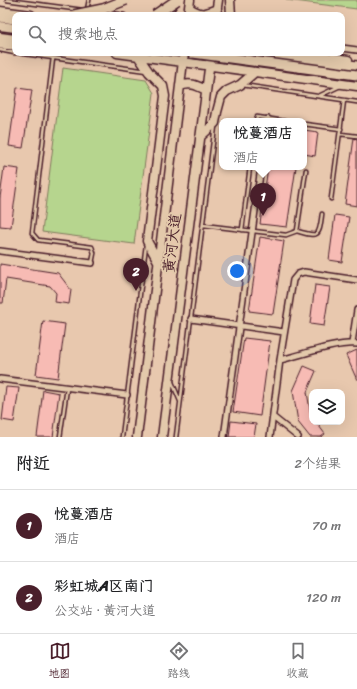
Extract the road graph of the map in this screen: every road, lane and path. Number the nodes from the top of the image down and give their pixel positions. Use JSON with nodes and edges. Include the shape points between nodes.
{"nodes":[{"id":1,"x":7,"y":0,"type":"edge"},
{"id":2,"x":89,"y":0,"type":"edge"},
{"id":3,"x":126,"y":0,"type":"edge"},
{"id":4,"x":176,"y":0,"type":"edge"},
{"id":5,"x":218,"y":0,"type":"edge"},
{"id":6,"x":230,"y":0,"type":"edge"},
{"id":7,"x":87,"y":10,"type":"junction"},
{"id":8,"x":0,"y":11,"type":"edge"},
{"id":9,"x":88,"y":12,"type":"edge"},
{"id":10,"x":102,"y":12,"type":"edge"},
{"id":11,"x":159,"y":12,"type":"edge"},
{"id":12,"x":167,"y":12,"type":"edge"},
{"id":13,"x":216,"y":12,"type":"edge"},
{"id":14,"x":231,"y":12,"type":"edge"},
{"id":15,"x":12,"y":13,"type":"edge"},
{"id":16,"x":12,"y":15,"type":"edge"},
{"id":17,"x":0,"y":16,"type":"edge"},
{"id":18,"x":12,"y":18,"type":"edge"},
{"id":19,"x":0,"y":26,"type":"edge"},
{"id":20,"x":12,"y":28,"type":"edge"},
{"id":21,"x":0,"y":37,"type":"edge"},
{"id":22,"x":12,"y":39,"type":"edge"},
{"id":23,"x":0,"y":44,"type":"edge"},
{"id":24,"x":12,"y":45,"type":"edge"},
{"id":25,"x":345,"y":48,"type":"edge"},
{"id":26,"x":0,"y":50,"type":"edge"},
{"id":27,"x":357,"y":50,"type":"edge"},
{"id":28,"x":12,"y":52,"type":"edge"},
{"id":29,"x":345,"y":55,"type":"edge"},
{"id":30,"x":39,"y":56,"type":"edge"},
{"id":31,"x":138,"y":56,"type":"joint"},
{"id":32,"x":184,"y":56,"type":"edge"},
{"id":33,"x":211,"y":56,"type":"edge"},
{"id":34,"x":215,"y":56,"type":"edge"},
{"id":35,"x":290,"y":56,"type":"edge"},
{"id":36,"x":317,"y":56,"type":"edge"},
{"id":37,"x":53,"y":58,"type":"junction"},
{"id":38,"x":183,"y":62,"type":"junction"},
{"id":39,"x":356,"y":63,"type":"edge"},
{"id":40,"x":209,"y":66,"type":"junction"},
{"id":41,"x":149,"y":72,"type":"junction"},
{"id":42,"x":255,"y":72,"type":"junction"},
{"id":43,"x":357,"y":75,"type":"edge"},
{"id":44,"x":344,"y":84,"type":"junction"},
{"id":45,"x":240,"y":85,"type":"junction"},
{"id":46,"x":180,"y":86,"type":"junction"},
{"id":47,"x":357,"y":86,"type":"edge"},
{"id":48,"x":206,"y":90,"type":"junction"},
{"id":49,"x":318,"y":96,"type":"junction"},
{"id":50,"x":344,"y":100,"type":"junction"},
{"id":51,"x":357,"y":102,"type":"edge"},
{"id":52,"x":176,"y":113,"type":"junction"},
{"id":53,"x":215,"y":123,"type":"junction"},
{"id":54,"x":307,"y":124,"type":"edge"},
{"id":55,"x":161,"y":129,"type":"junction"},
{"id":56,"x":341,"y":129,"type":"junction"},
{"id":57,"x":340,"y":134,"type":"junction"},
{"id":58,"x":357,"y":136,"type":"edge"},
{"id":59,"x":200,"y":137,"type":"junction"},
{"id":60,"x":250,"y":170,"type":"edge"},
{"id":61,"x":261,"y":170,"type":"edge"},
{"id":62,"x":306,"y":170,"type":"dead end"},
{"id":63,"x":331,"y":199,"type":"dead end"},
{"id":64,"x":322,"y":214,"type":"dead end"},
{"id":65,"x":203,"y":225,"type":"junction"},
{"id":66,"x":242,"y":230,"type":"junction"},
{"id":67,"x":252,"y":231,"type":"junction"},
{"id":68,"x":297,"y":231,"type":"junction"},
{"id":69,"x":147,"y":241,"type":"junction"},
{"id":70,"x":0,"y":251,"type":"edge"},
{"id":71,"x":158,"y":261,"type":"junction"},
{"id":72,"x":92,"y":263,"type":"joint"},
{"id":73,"x":357,"y":280,"type":"edge"},
{"id":74,"x":357,"y":310,"type":"edge"},
{"id":75,"x":191,"y":319,"type":"junction"},
{"id":76,"x":239,"y":326,"type":"junction"},
{"id":77,"x":284,"y":332,"type":"junction"},
{"id":78,"x":355,"y":344,"type":"edge"},
{"id":79,"x":280,"y":360,"type":"junction"},
{"id":80,"x":170,"y":377,"type":"junction"},
{"id":81,"x":0,"y":379,"type":"edge"},
{"id":82,"x":67,"y":388,"type":"junction"},
{"id":83,"x":127,"y":396,"type":"junction"},
{"id":84,"x":180,"y":402,"type":"junction"},
{"id":85,"x":273,"y":417,"type":"junction"},
{"id":86,"x":60,"y":437,"type":"edge"},
{"id":87,"x":122,"y":437,"type":"edge"},
{"id":88,"x":137,"y":437,"type":"edge"},
{"id":89,"x":162,"y":437,"type":"edge"},
{"id":90,"x":176,"y":437,"type":"edge"},
{"id":91,"x":224,"y":437,"type":"edge"},
{"id":92,"x":270,"y":437,"type":"edge"},
{"id":93,"x":298,"y":437,"type":"edge"}],
"edges":[{"from":1,"to":7,"type":"lane"},
{"from":2,"to":7,"type":"lane"},
{"from":3,"to":9,"type":"highway","bridge":true},
{"from":4,"to":11,"type":"highway","bridge":true},
{"from":4,"to":12,"type":"main road"},
{"from":5,"to":13,"type":"main road"},
{"from":6,"to":14,"type":"main road"},
{"from":7,"to":10,"type":"lane"},
{"from":8,"to":15,"type":"main road"},
{"from":16,"to":17,"type":"highway"},
{"from":17,"to":18,"type":"highway"},
{"from":19,"to":20,"type":"main road"},
{"from":21,"to":22,"type":"main road"},
{"from":23,"to":24,"type":"highway"},
{"from":25,"to":27,"type":"street"},
{"from":26,"to":28,"type":"lane"},
{"from":29,"to":39,"type":"main road"},
{"from":30,"to":37,"type":"lane"},
{"from":31,"to":38,"type":"main road"},
{"from":31,"to":41,"type":"main road"},
{"from":32,"to":38,"type":"main road","name":"黄河大道"},
{"from":33,"to":40,"type":"main road","name":"黄河大道"},
{"from":34,"to":43,"type":"highway","bridge":true},
{"from":35,"to":39,"type":"highway"},
{"from":36,"to":39,"type":"main road"},
{"from":37,"to":41,"type":"lane"},
{"from":37,"to":72,"type":"lane","via":[[32,233],[38,240],[92,247]]},
{"from":38,"to":40,"type":"main road"},
{"from":38,"to":46,"type":"main road","name":"黄河大道"},
{"from":40,"to":42,"type":"main road"},
{"from":40,"to":48,"type":"main road","name":"黄河大道"},
{"from":41,"to":55,"type":"main road","via":[[163,86],[165,96]]},
{"from":42,"to":44,"type":"main road"},
{"from":42,"to":45,"type":"main road"},
{"from":44,"to":47,"type":"main road"},
{"from":44,"to":49,"type":"lane"},
{"from":45,"to":49,"type":"lane"},
{"from":45,"to":53,"type":"main road","via":[[227,90],[221,97]]},
{"from":46,"to":48,"type":"main road","via":[[196,84]]},
{"from":46,"to":52,"type":"main road","name":"黄河大道"},
{"from":48,"to":59,"type":"main road","name":"黄河大道"},
{"from":49,"to":50,"type":"lane"},
{"from":50,"to":51,"type":"lane"},
{"from":50,"to":56,"type":"lane"},
{"from":52,"to":55,"type":"main road"},
{"from":52,"to":71,"type":"main road","name":"黄河大道"},
{"from":53,"to":59,"type":"main road"},
{"from":53,"to":65,"type":"lane"},
{"from":54,"to":56,"type":"lane"},
{"from":55,"to":69,"type":"main road"},
{"from":56,"to":57,"type":"lane"},
{"from":57,"to":58,"type":"lane"},
{"from":57,"to":63,"type":"lane"},
{"from":59,"to":80,"type":"main road","name":"黄河大道"},
{"from":60,"to":66,"type":"lane"},
{"from":61,"to":67,"type":"street"},
{"from":62,"to":68,"type":"lane"},
{"from":64,"to":68,"type":"lane","via":[[318,234]]},
{"from":65,"to":66,"type":"lane"},
{"from":65,"to":75,"type":"lane"},
{"from":66,"to":67,"type":"lane"},
{"from":67,"to":68,"type":"lane","via":[[286,235]]},
{"from":67,"to":76,"type":"street"},
{"from":69,"to":71,"type":"main road"},
{"from":69,"to":83,"type":"lane"},
{"from":70,"to":72,"type":"street"},
{"from":71,"to":88,"type":"main road","name":"黄河大道"},
{"from":73,"to":77,"type":"street","via":[[304,272],[298,274],[291,286]]},
{"from":74,"to":78,"type":"street"},
{"from":75,"to":76,"type":"street"},
{"from":75,"to":84,"type":"lane"},
{"from":76,"to":77,"type":"street"},
{"from":76,"to":91,"type":"street"},
{"from":77,"to":79,"type":"street"},
{"from":78,"to":79,"type":"street"},
{"from":79,"to":85,"type":"street"},
{"from":80,"to":84,"type":"lane"},
{"from":80,"to":89,"type":"main road","name":"黄河大道"},
{"from":81,"to":82,"type":"street"},
{"from":82,"to":83,"type":"street"},
{"from":82,"to":86,"type":"lane"},
{"from":83,"to":87,"type":"lane"},
{"from":84,"to":90,"type":"lane"},
{"from":85,"to":92,"type":"street"},
{"from":85,"to":93,"type":"street"}]}
